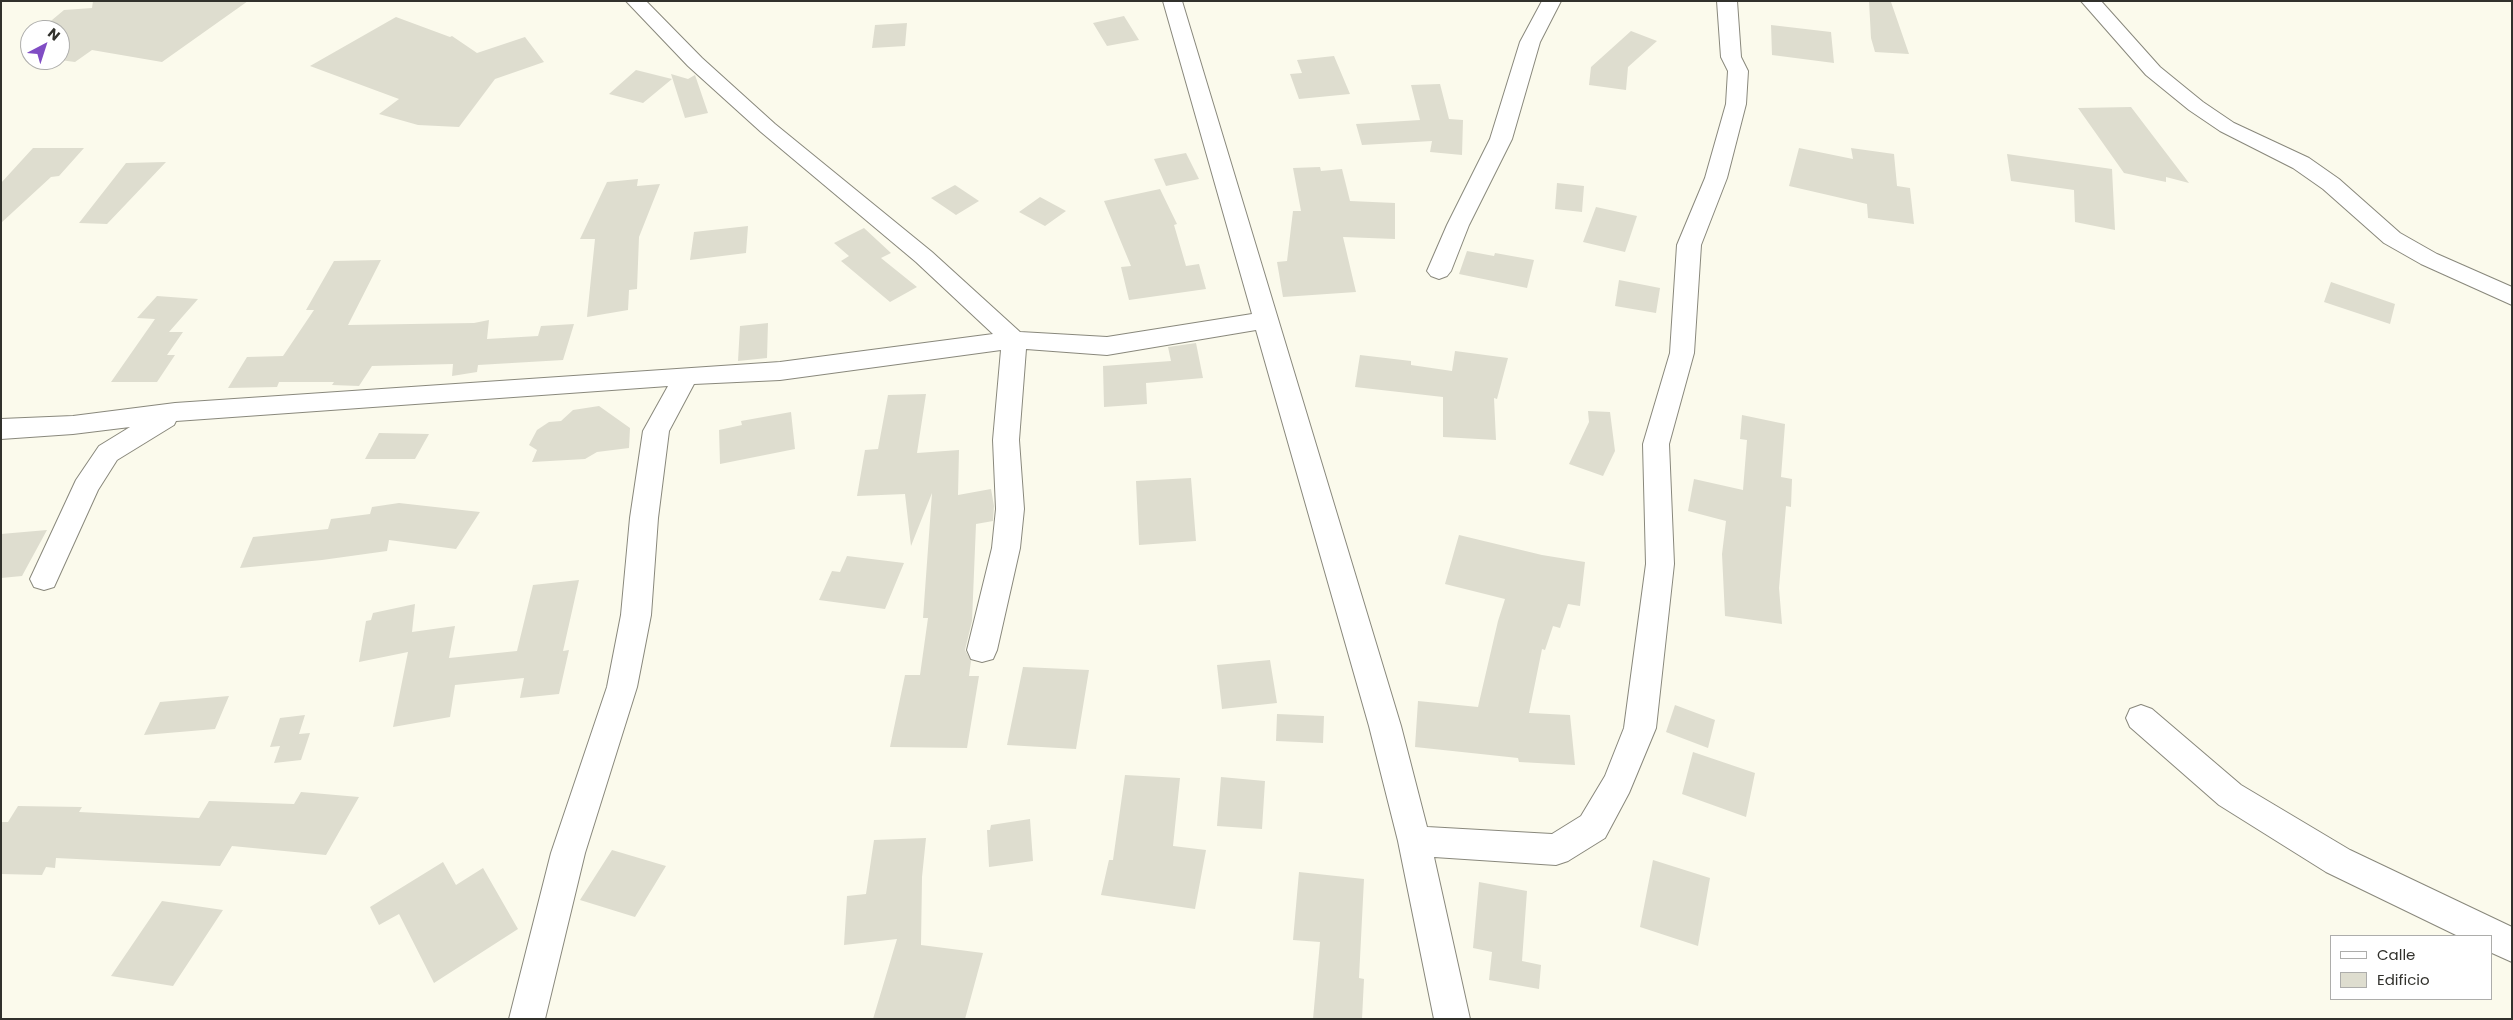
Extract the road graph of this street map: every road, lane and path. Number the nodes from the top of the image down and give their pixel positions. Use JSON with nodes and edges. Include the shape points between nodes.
{"nodes":[{"id":1,"x":635,"y":1,"type":"edge"},
{"id":2,"x":1172,"y":1,"type":"edge"},
{"id":3,"x":1552,"y":1,"type":"edge"},
{"id":4,"x":1727,"y":1,"type":"edge"},
{"id":5,"x":2090,"y":1,"type":"edge"},
{"id":6,"x":1439,"y":271,"type":"dead end"},
{"id":7,"x":2512,"y":297,"type":"edge"},
{"id":8,"x":1266,"y":320,"type":"junction"},
{"id":9,"x":1014,"y":340,"type":"junction"},
{"id":10,"x":686,"y":376,"type":"junction"},
{"id":11,"x":175,"y":412,"type":"junction"},
{"id":12,"x":1,"y":429,"type":"edge"},
{"id":13,"x":44,"y":579,"type":"dead end"},
{"id":14,"x":982,"y":650,"type":"dead end"},
{"id":15,"x":2141,"y":718,"type":"dead end"},
{"id":16,"x":1414,"y":841,"type":"junction"},
{"id":17,"x":2489,"y":935,"type":"edge"},
{"id":18,"x":2493,"y":937,"type":"edge"},
{"id":19,"x":2512,"y":946,"type":"edge"},
{"id":20,"x":527,"y":1019,"type":"edge"},
{"id":21,"x":1452,"y":1019,"type":"edge"}],
"edges":[{"from":1,"to":9,"type":"street","via":[[695,62],[768,128],[924,257]]},
{"from":2,"to":8,"type":"street"},
{"from":3,"to":6,"type":"street","via":[[1530,42],[1501,139]]},
{"from":4,"to":16,"type":"street","via":[[1731,57],[1738,71],[1736,104],[1716,178],[1689,245],[1682,353],[1656,444],[1660,564],[1640,728],[1618,783],[1593,827],[1556,850]]},
{"from":5,"to":7,"type":"street","via":[[2153,71],[2196,106],[2227,127],[2300,163],[2332,184],[2392,238],[2429,259]]},
{"from":8,"to":9,"type":"street","via":[[1107,346]]},
{"from":8,"to":16,"type":"street","via":[[1385,726]]},
{"from":9,"to":10,"type":"street","via":[[780,371]]},
{"from":9,"to":14,"type":"street","via":[[1006,440],[1010,509],[1006,548]]},
{"from":10,"to":11,"type":"street"},
{"from":10,"to":20,"type":"street","via":[[656,431],[644,518],[636,615],[622,687],[568,853]]},
{"from":11,"to":12,"type":"street","via":[[73,425]]},
{"from":11,"to":13,"type":"street","via":[[108,453],[86,487]]},
{"from":15,"to":17,"type":"street","via":[[2230,795],[2338,861]]},
{"from":16,"to":21,"type":"street"},
{"from":18,"to":19,"type":"street"}]}
